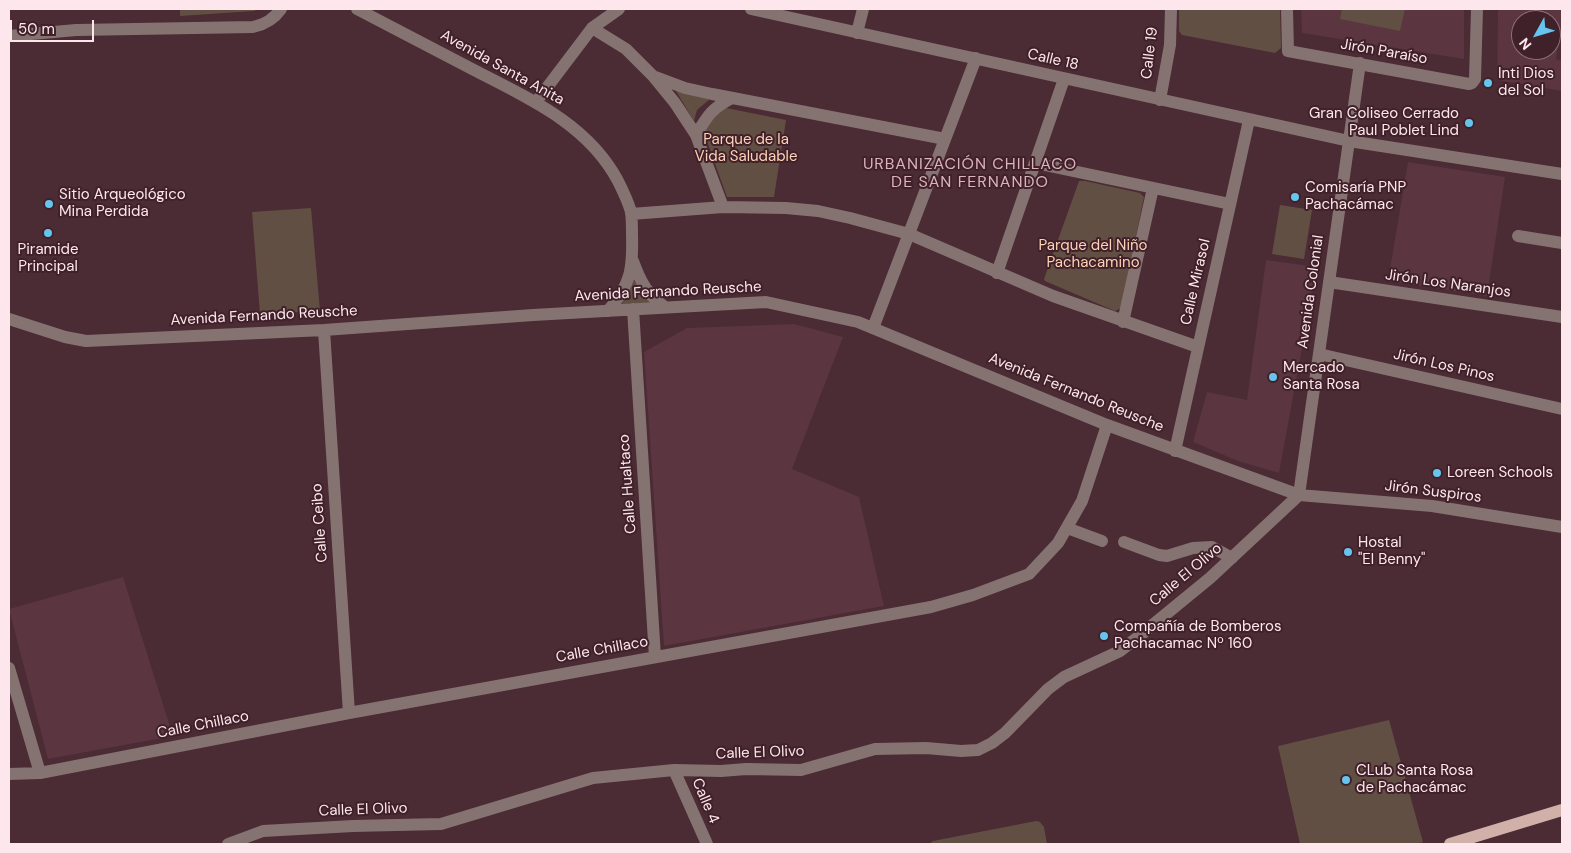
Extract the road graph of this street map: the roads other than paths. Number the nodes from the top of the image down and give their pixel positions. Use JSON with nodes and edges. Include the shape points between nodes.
{"nodes":[{"id":1,"x":281,"y":9,"type":"edge"},
{"id":2,"x":356,"y":9,"type":"edge"},
{"id":3,"x":619,"y":9,"type":"edge"},
{"id":4,"x":750,"y":9,"type":"edge"},
{"id":5,"x":863,"y":9,"type":"edge"},
{"id":6,"x":1170,"y":9,"type":"edge"},
{"id":7,"x":1288,"y":9,"type":"edge"},
{"id":8,"x":1477,"y":9,"type":"edge"},
{"id":9,"x":592,"y":28,"type":"junction"},
{"id":10,"x":857,"y":33,"type":"junction"},
{"id":11,"x":9,"y":36,"type":"edge"},
{"id":12,"x":976,"y":58,"type":"junction"},
{"id":13,"x":1360,"y":63,"type":"junction"},
{"id":14,"x":653,"y":76,"type":"junction"},
{"id":15,"x":1064,"y":79,"type":"junction"},
{"id":16,"x":732,"y":98,"type":"junction"},
{"id":17,"x":1160,"y":100,"type":"junction"},
{"id":18,"x":536,"y":102,"type":"junction"},
{"id":19,"x":1249,"y":120,"type":"junction"},
{"id":20,"x":696,"y":135,"type":"junction"},
{"id":21,"x":946,"y":139,"type":"junction"},
{"id":22,"x":1349,"y":142,"type":"junction"},
{"id":23,"x":1035,"y":163,"type":"junction"},
{"id":24,"x":1562,"y":174,"type":"edge"},
{"id":25,"x":1152,"y":188,"type":"junction"},
{"id":26,"x":1230,"y":204,"type":"junction"},
{"id":27,"x":722,"y":207,"type":"junction"},
{"id":28,"x":631,"y":214,"type":"junction"},
{"id":29,"x":909,"y":234,"type":"junction"},
{"id":30,"x":1518,"y":236,"type":"dead end"},
{"id":31,"x":1562,"y":243,"type":"edge"},
{"id":32,"x":633,"y":261,"type":"junction"},
{"id":33,"x":997,"y":273,"type":"junction"},
{"id":34,"x":1329,"y":282,"type":"junction"},
{"id":35,"x":666,"y":307,"type":"junction"},
{"id":36,"x":633,"y":309,"type":"junction"},
{"id":37,"x":608,"y":311,"type":"junction"},
{"id":38,"x":1562,"y":317,"type":"edge"},
{"id":39,"x":9,"y":319,"type":"edge"},
{"id":40,"x":1123,"y":322,"type":"junction"},
{"id":41,"x":874,"y":328,"type":"junction"},
{"id":42,"x":324,"y":330,"type":"junction"},
{"id":43,"x":1198,"y":347,"type":"junction"},
{"id":44,"x":1319,"y":354,"type":"junction"},
{"id":45,"x":1562,"y":409,"type":"edge"},
{"id":46,"x":1107,"y":425,"type":"junction"},
{"id":47,"x":1175,"y":451,"type":"junction"},
{"id":48,"x":1299,"y":495,"type":"junction"},
{"id":49,"x":1562,"y":527,"type":"edge"},
{"id":50,"x":1067,"y":528,"type":"junction"},
{"id":51,"x":1102,"y":541,"type":"dead end"},
{"id":52,"x":1124,"y":542,"type":"dead end"},
{"id":53,"x":1232,"y":558,"type":"junction"},
{"id":54,"x":655,"y":657,"type":"junction"},
{"id":55,"x":9,"y":668,"type":"edge"},
{"id":56,"x":349,"y":713,"type":"junction"},
{"id":57,"x":674,"y":770,"type":"junction"},
{"id":58,"x":40,"y":773,"type":"junction"},
{"id":59,"x":9,"y":774,"type":"edge"},
{"id":60,"x":1562,"y":810,"type":"edge"},
{"id":61,"x":228,"y":844,"type":"edge"},
{"id":62,"x":707,"y":844,"type":"edge"},
{"id":63,"x":1450,"y":844,"type":"edge"}],
"edges":[{"from":1,"to":11,"type":"street","via":[[265,24],[253,27],[76,30]]},
{"from":2,"to":18,"type":"street","name":"Avenida Santa Anita"},
{"from":3,"to":9,"type":"street"},
{"from":4,"to":10,"type":"street","name":"Calle 18"},
{"from":5,"to":10,"type":"street"},
{"from":6,"to":17,"type":"street","name":"Calle 19","via":[[1170,45]]},
{"from":7,"to":13,"type":"street","name":"Jirón Paraíso","via":[[1288,51]]},
{"from":8,"to":13,"type":"street","name":"Jirón Paraíso","via":[[1474,81],[1469,84]]},
{"from":9,"to":14,"type":"street","via":[[626,49]]},
{"from":9,"to":18,"type":"street"},
{"from":10,"to":12,"type":"street","name":"Calle 18"},
{"from":12,"to":15,"type":"street","name":"Calle 18"},
{"from":12,"to":21,"type":"street"},
{"from":13,"to":22,"type":"street","name":"Avenida Colonial"},
{"from":14,"to":16,"type":"street","via":[[685,88]]},
{"from":14,"to":20,"type":"street"},
{"from":15,"to":17,"type":"street","name":"Calle 18"},
{"from":15,"to":23,"type":"street"},
{"from":16,"to":20,"type":"street","via":[[708,114]]},
{"from":16,"to":21,"type":"street"},
{"from":17,"to":19,"type":"street","name":"Calle 18"},
{"from":18,"to":28,"type":"street","name":"Avenida Santa Anita","via":[[598,150],[628,199]]},
{"from":19,"to":22,"type":"street","name":"Calle 18"},
{"from":19,"to":26,"type":"street","name":"Calle Mirasol"},
{"from":20,"to":27,"type":"street"},
{"from":21,"to":29,"type":"street"},
{"from":22,"to":24,"type":"street","name":"Calle 18"},
{"from":22,"to":34,"type":"street","name":"Avenida Colonial"},
{"from":23,"to":25,"type":"street"},
{"from":23,"to":33,"type":"street"},
{"from":25,"to":26,"type":"street"},
{"from":25,"to":40,"type":"street"},
{"from":26,"to":43,"type":"street","name":"Calle Mirasol"},
{"from":27,"to":28,"type":"street"},
{"from":27,"to":29,"type":"street","via":[[818,211]]},
{"from":28,"to":32,"type":"street","name":"Avenida Santa Anita"},
{"from":29,"to":33,"type":"street"},
{"from":29,"to":41,"type":"street"},
{"from":30,"to":31,"type":"street"},
{"from":32,"to":35,"type":"street","name":"Avenida Santa Anita","via":[[646,289]]},
{"from":32,"to":37,"type":"street","name":"Avenida Santa Anita","via":[[624,290]]},
{"from":33,"to":40,"type":"street"},
{"from":34,"to":38,"type":"street","name":"Jirón Los Naranjos"},
{"from":34,"to":44,"type":"street","name":"Avenida Colonial"},
{"from":35,"to":36,"type":"street","name":"Avenida Fernando Reusche"},
{"from":35,"to":41,"type":"street","name":"Avenida Fernando Reusche","via":[[766,302]]},
{"from":36,"to":37,"type":"street","name":"Avenida Fernando Reusche"},
{"from":36,"to":54,"type":"street","name":"Calle Hualtaco"},
{"from":37,"to":42,"type":"street","name":"Avenida Fernando Reusche"},
{"from":39,"to":42,"type":"street","name":"Avenida Fernando Reusche","via":[[86,341]]},
{"from":40,"to":43,"type":"street"},
{"from":41,"to":46,"type":"street","name":"Avenida Fernando Reusche"},
{"from":42,"to":56,"type":"street","name":"Calle Ceibo"},
{"from":43,"to":47,"type":"street","name":"Calle Mirasol"},
{"from":44,"to":45,"type":"street","name":"Jirón Los Pinos"},
{"from":44,"to":48,"type":"street","name":"Avenida Colonial"},
{"from":46,"to":47,"type":"street","name":"Avenida Fernando Reusche"},
{"from":46,"to":50,"type":"street","name":"Calle Chillaco","via":[[1082,501]]},
{"from":47,"to":48,"type":"street","name":"Avenida Fernando Reusche"},
{"from":48,"to":49,"type":"street","name":"Jirón Suspiros","via":[[1432,506]]},
{"from":48,"to":53,"type":"street","name":"Calle El Olivo"},
{"from":50,"to":51,"type":"street"},
{"from":50,"to":54,"type":"street","name":"Calle Chillaco","via":[[1058,544],[1029,574],[973,595],[931,607]]},
{"from":52,"to":53,"type":"street","via":[[1159,556],[1212,547]]},
{"from":53,"to":57,"type":"street","name":"Calle El Olivo","via":[[1120,651],[1054,684],[1005,733],[978,750],[875,749],[801,770]]},
{"from":54,"to":56,"type":"street","name":"Calle Chillaco"},
{"from":55,"to":58,"type":"street"},
{"from":56,"to":58,"type":"street","name":"Calle Chillaco"},
{"from":57,"to":61,"type":"street","name":"Calle El Olivo","via":[[592,778],[441,824],[263,831]]},
{"from":57,"to":62,"type":"street","name":"Calle 4"},
{"from":58,"to":59,"type":"street","name":"Calle Chillaco"},
{"from":60,"to":63,"type":"main road"}]}
